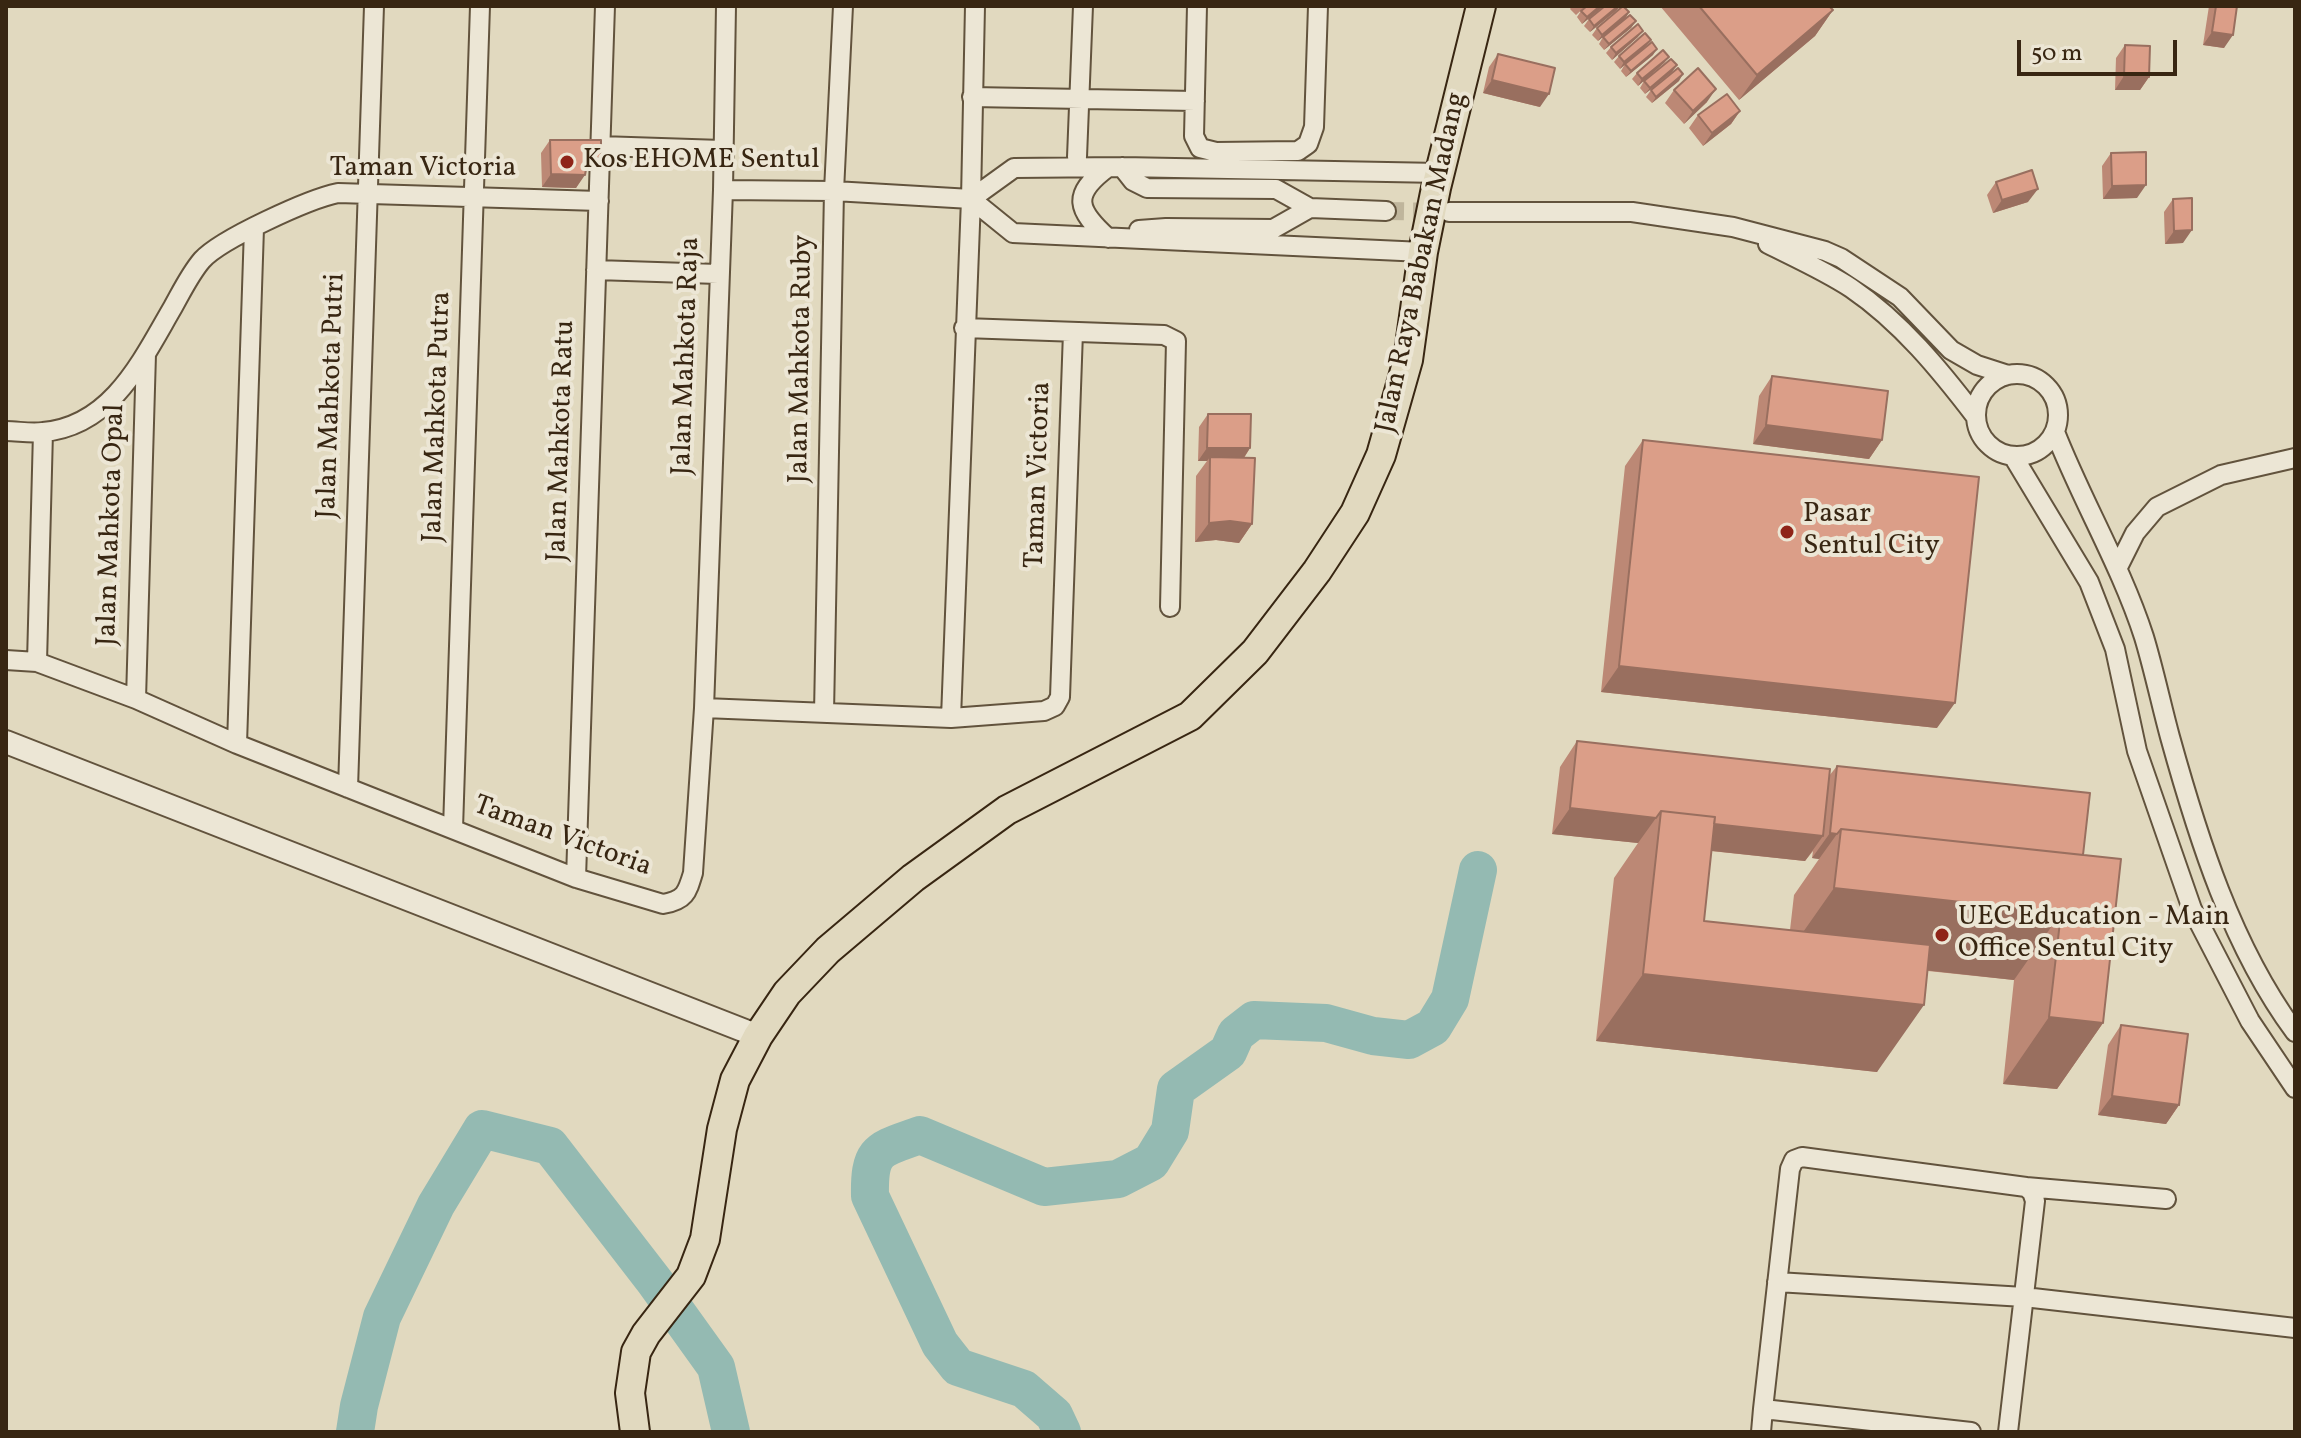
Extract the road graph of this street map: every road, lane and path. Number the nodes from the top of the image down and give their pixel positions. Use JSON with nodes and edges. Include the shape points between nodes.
{"nodes":[{"id":1,"x":374,"y":6,"type":"edge"},
{"id":2,"x":480,"y":6,"type":"edge"},
{"id":3,"x":605,"y":6,"type":"edge"},
{"id":4,"x":726,"y":6,"type":"edge"},
{"id":5,"x":843,"y":6,"type":"edge"},
{"id":6,"x":975,"y":6,"type":"edge"},
{"id":7,"x":1083,"y":6,"type":"edge"},
{"id":8,"x":1197,"y":6,"type":"edge"},
{"id":9,"x":1318,"y":6,"type":"edge"},
{"id":10,"x":1481,"y":6,"type":"edge"},
{"id":11,"x":972,"y":97,"type":"junction"},
{"id":12,"x":1080,"y":99,"type":"junction"},
{"id":13,"x":1195,"y":101,"type":"junction"},
{"id":14,"x":600,"y":146,"type":"junction"},
{"id":15,"x":722,"y":150,"type":"junction"},
{"id":16,"x":1077,"y":157,"type":"dead end"},
{"id":17,"x":1114,"y":167,"type":"junction"},
{"id":18,"x":1440,"y":173,"type":"junction"},
{"id":19,"x":723,"y":190,"type":"junction"},
{"id":20,"x":834,"y":191,"type":"junction"},
{"id":21,"x":367,"y":193,"type":"junction"},
{"id":22,"x":474,"y":197,"type":"junction"},
{"id":23,"x":971,"y":199,"type":"junction"},
{"id":24,"x":599,"y":201,"type":"junction"},
{"id":25,"x":1310,"y":208,"type":"junction"},
{"id":26,"x":1386,"y":211,"type":"tunnel mouth"},
{"id":27,"x":1449,"y":212,"type":"tunnel mouth"},
{"id":28,"x":1733,"y":227,"type":"junction"},
{"id":29,"x":254,"y":228,"type":"junction"},
{"id":30,"x":1115,"y":238,"type":"junction"},
{"id":31,"x":1423,"y":252,"type":"junction"},
{"id":32,"x":596,"y":270,"type":"junction"},
{"id":33,"x":718,"y":274,"type":"junction"},
{"id":34,"x":964,"y":328,"type":"junction"},
{"id":35,"x":1073,"y":332,"type":"junction"},
{"id":36,"x":146,"y":353,"type":"junction"},
{"id":37,"x":2008,"y":375,"type":"junction"},
{"id":38,"x":1976,"y":417,"type":"junction"},
{"id":39,"x":6,"y":431,"type":"edge"},
{"id":40,"x":43,"y":432,"type":"junction"},
{"id":41,"x":2055,"y":432,"type":"junction"},
{"id":42,"x":2013,"y":456,"type":"junction"},
{"id":43,"x":2295,"y":458,"type":"edge"},
{"id":44,"x":2118,"y":567,"type":"junction"},
{"id":45,"x":1170,"y":607,"type":"dead end"},
{"id":46,"x":6,"y":660,"type":"edge"},
{"id":47,"x":37,"y":662,"type":"junction"},
{"id":48,"x":136,"y":699,"type":"junction"},
{"id":49,"x":704,"y":708,"type":"junction"},
{"id":50,"x":824,"y":713,"type":"junction"},
{"id":51,"x":951,"y":718,"type":"junction"},
{"id":52,"x":6,"y":742,"type":"edge"},
{"id":53,"x":237,"y":744,"type":"junction"},
{"id":54,"x":348,"y":788,"type":"junction"},
{"id":55,"x":453,"y":829,"type":"junction"},
{"id":56,"x":576,"y":878,"type":"junction"},
{"id":57,"x":2295,"y":1032,"type":"edge"},
{"id":58,"x":758,"y":1036,"type":"junction"},
{"id":59,"x":2295,"y":1088,"type":"edge"},
{"id":60,"x":2026,"y":1187,"type":"junction"},
{"id":61,"x":2166,"y":1199,"type":"dead end"},
{"id":62,"x":1777,"y":1282,"type":"junction"},
{"id":63,"x":2024,"y":1297,"type":"junction"},
{"id":64,"x":2295,"y":1328,"type":"edge"},
{"id":65,"x":1763,"y":1409,"type":"junction"},
{"id":66,"x":635,"y":1432,"type":"edge"},
{"id":67,"x":1761,"y":1432,"type":"edge"},
{"id":68,"x":1971,"y":1432,"type":"edge"},
{"id":69,"x":2008,"y":1432,"type":"edge"}],
"edges":[{"from":1,"to":21,"type":"street","name":"Jalan Mahkota Putri"},
{"from":2,"to":22,"type":"street","name":"Jalan Mahkota Putra"},
{"from":3,"to":14,"type":"street","name":"Jalan Mahkota Ratu"},
{"from":4,"to":15,"type":"street","name":"Jalan Mahkota Raja"},
{"from":5,"to":20,"type":"street","name":"Jalan Mahkota Ruby"},
{"from":6,"to":11,"type":"street"},
{"from":7,"to":12,"type":"street"},
{"from":8,"to":13,"type":"street"},
{"from":9,"to":13,"type":"street","via":[[1314,127],[1304,149],[1206,151],[1194,136]]},
{"from":10,"to":18,"type":"main road","name":"Jalan Raya Babakan Madang"},
{"from":11,"to":12,"type":"street"},
{"from":11,"to":23,"type":"street"},
{"from":12,"to":13,"type":"street"},
{"from":12,"to":16,"type":"street"},
{"from":14,"to":15,"type":"street"},
{"from":14,"to":24,"type":"street","name":"Jalan Mahkota Ratu"},
{"from":15,"to":19,"type":"street","name":"Jalan Mahkota Raja"},
{"from":17,"to":18,"type":"street"},
{"from":17,"to":23,"type":"street","via":[[1014,168]]},
{"from":17,"to":25,"type":"street","via":[[1147,188],[1276,189]]},
{"from":17,"to":30,"type":"street","via":[[1089,182],[1082,201],[1088,220]]},
{"from":18,"to":31,"type":"main road","name":"Jalan Raya Babakan Madang"},
{"from":19,"to":20,"type":"street"},
{"from":19,"to":33,"type":"street","name":"Jalan Mahkota Raja"},
{"from":20,"to":23,"type":"street"},
{"from":20,"to":50,"type":"street","name":"Jalan Mahkota Ruby"},
{"from":21,"to":22,"type":"street","name":"Taman Victoria"},
{"from":21,"to":29,"type":"street","name":"Taman Victoria","via":[[319,197]]},
{"from":21,"to":54,"type":"street","name":"Jalan Mahkota Putri"},
{"from":22,"to":24,"type":"street","name":"Taman Victoria"},
{"from":22,"to":55,"type":"street","name":"Jalan Mahkota Putra"},
{"from":23,"to":30,"type":"street","via":[[1013,233]]},
{"from":23,"to":34,"type":"street"},
{"from":24,"to":32,"type":"street","name":"Jalan Mahkota Ratu"},
{"from":25,"to":26,"type":"street"},
{"from":25,"to":30,"type":"street","via":[[1273,229],[1142,228]]},
{"from":27,"to":28,"type":"street","via":[[1632,212]]},
{"from":28,"to":37,"type":"street","via":[[1841,258],[1900,297],[1951,350]]},
{"from":28,"to":38,"type":"street","via":[[1851,288],[1942,372]]},
{"from":29,"to":36,"type":"street","name":"Taman Victoria","via":[[202,260]]},
{"from":29,"to":53,"type":"street"},
{"from":30,"to":31,"type":"street"},
{"from":31,"to":58,"type":"main road","name":"Jalan Raya Babakan Madang","via":[[1408,360],[1374,471],[1355,513],[1317,571],[1255,652],[1190,716],[1007,810],[913,878],[828,950],[787,993]]},
{"from":32,"to":33,"type":"street"},
{"from":32,"to":56,"type":"street","name":"Jalan Mahkota Ratu"},
{"from":33,"to":49,"type":"street","name":"Jalan Mahkota Raja"},
{"from":34,"to":35,"type":"street"},
{"from":34,"to":51,"type":"street"},
{"from":35,"to":45,"type":"street","via":[[1164,335],[1176,341]]},
{"from":35,"to":51,"type":"street","name":"Taman Victoria","via":[[1060,697],[1044,711]]},
{"from":36,"to":40,"type":"street","name":"Taman Victoria","via":[[112,401],[94,415]]},
{"from":36,"to":48,"type":"street","name":"Jalan Mahkota Opal"},
{"from":37,"to":38,"type":"street","via":[[1986,388]]},
{"from":37,"to":41,"type":"street","via":[[2033,377],[2052,394],[2057,406]]},
{"from":38,"to":42,"type":"street","via":[[1990,446]]},
{"from":39,"to":40,"type":"street","name":"Taman Victoria"},
{"from":40,"to":47,"type":"street"},
{"from":41,"to":42,"type":"street","via":[[2038,451]]},
{"from":41,"to":44,"type":"street"},
{"from":42,"to":59,"type":"street","via":[[2089,582],[2115,649],[2137,751],[2192,909],[2250,1021]]},
{"from":43,"to":44,"type":"street","via":[[2221,475],[2157,507],[2135,533]]},
{"from":44,"to":57,"type":"street","via":[[2144,637],[2210,865],[2259,975]]},
{"from":46,"to":47,"type":"street","name":"Taman Victoria"},
{"from":47,"to":48,"type":"street","name":"Taman Victoria"},
{"from":48,"to":53,"type":"street","name":"Taman Victoria"},
{"from":49,"to":50,"type":"street","name":"Taman Victoria"},
{"from":49,"to":56,"type":"street","name":"Taman Victoria","via":[[688,891],[678,901],[663,904]]},
{"from":50,"to":51,"type":"street","name":"Taman Victoria"},
{"from":52,"to":58,"type":"street"},
{"from":53,"to":54,"type":"street","name":"Taman Victoria"},
{"from":54,"to":55,"type":"street","name":"Taman Victoria"},
{"from":55,"to":56,"type":"street","name":"Taman Victoria"},
{"from":58,"to":66,"type":"main road","name":"Jalan Raya Babakan Madang","via":[[735,1080],[705,1239],[691,1276],[636,1352],[630,1393]]},
{"from":60,"to":61,"type":"street"},
{"from":60,"to":62,"type":"street","via":[[1794,1160]]},
{"from":60,"to":63,"type":"street","via":[[2035,1201]]},
{"from":62,"to":63,"type":"street"},
{"from":62,"to":65,"type":"street"},
{"from":63,"to":64,"type":"street"},
{"from":63,"to":69,"type":"street"},
{"from":65,"to":67,"type":"street"},
{"from":65,"to":68,"type":"street"}]}
